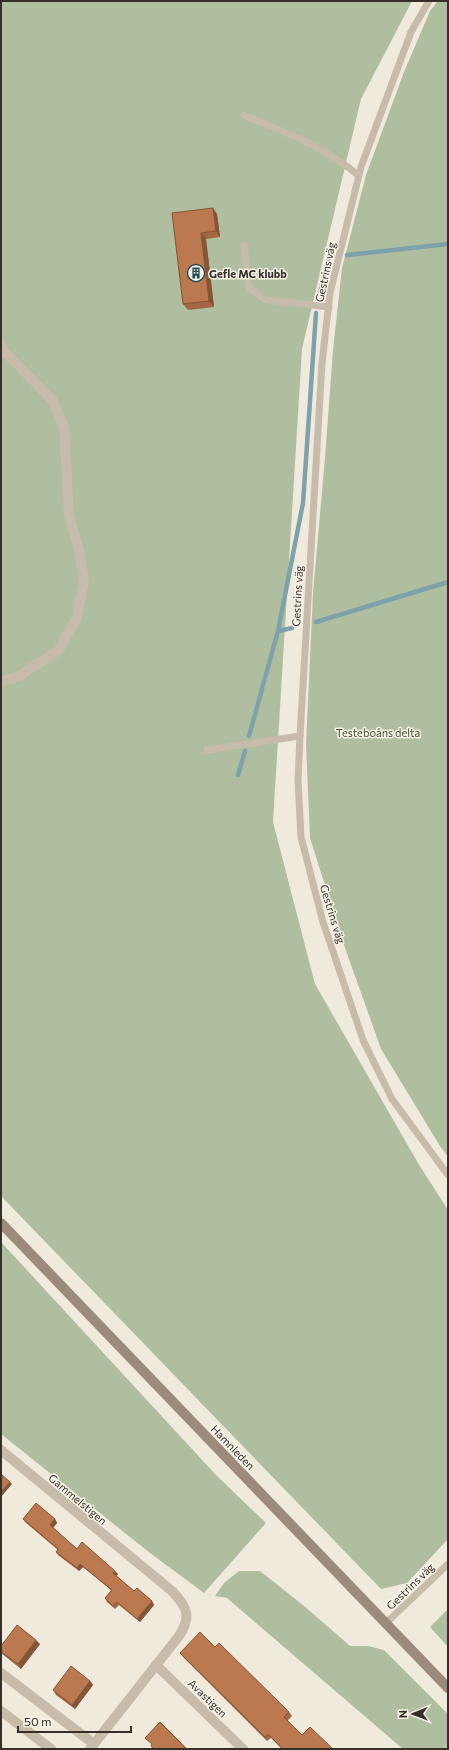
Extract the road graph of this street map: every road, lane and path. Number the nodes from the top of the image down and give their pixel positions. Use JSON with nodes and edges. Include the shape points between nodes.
{"nodes":[{"id":1,"x":429,"y":1,"type":"edge"},
{"id":2,"x":244,"y":115,"type":"dead end"},
{"id":3,"x":358,"y":175,"type":"junction"},
{"id":4,"x":244,"y":245,"type":"dead end"},
{"id":5,"x":329,"y":307,"type":"junction"},
{"id":6,"x":1,"y":344,"type":"edge"},
{"id":7,"x":1,"y":682,"type":"edge"},
{"id":8,"x":300,"y":736,"type":"junction"},
{"id":9,"x":207,"y":750,"type":"dead end"},
{"id":10,"x":448,"y":1175,"type":"edge"},
{"id":11,"x":1,"y":1223,"type":"edge"},
{"id":12,"x":1,"y":1450,"type":"edge"},
{"id":13,"x":448,"y":1564,"type":"edge"},
{"id":14,"x":386,"y":1624,"type":"junction"},
{"id":15,"x":156,"y":1665,"type":"junction"},
{"id":16,"x":1,"y":1673,"type":"edge"},
{"id":17,"x":448,"y":1688,"type":"edge"},
{"id":18,"x":1,"y":1711,"type":"edge"},
{"id":19,"x":92,"y":1746,"type":"edge"},
{"id":20,"x":51,"y":1749,"type":"edge"},
{"id":21,"x":243,"y":1749,"type":"edge"}],
"edges":[{"from":1,"to":3,"type":"lane","name":"Gestrins väg","via":[[411,32]]},
{"from":2,"to":3,"type":"lane","via":[[309,143],[340,160]]},
{"from":3,"to":5,"type":"lane","name":"Gestrins väg","via":[[330,293]]},
{"from":4,"to":5,"type":"lane","via":[[249,288],[266,300]]},
{"from":5,"to":8,"type":"lane","name":"Gestrins väg","via":[[322,363]]},
{"from":6,"to":7,"type":"street","via":[[3,350],[53,401],[64,427],[69,515],[84,580],[77,617],[59,650],[19,676]]},
{"from":8,"to":9,"type":"lane"},
{"from":8,"to":10,"type":"lane","name":"Gestrins väg","via":[[298,781],[301,837],[326,930],[363,1040],[392,1099]]},
{"from":11,"to":14,"type":"main road","name":"Hamnleden"},
{"from":12,"to":15,"type":"street","name":"Gammelstigen","via":[[181,1600],[187,1612],[186,1622]]},
{"from":13,"to":14,"type":"lane","name":"Gestrins väg"},
{"from":14,"to":17,"type":"main road","name":"Hamnleden"},
{"from":15,"to":19,"type":"street"},
{"from":15,"to":21,"type":"street","name":"Avastigen"},
{"from":16,"to":19,"type":"street"},
{"from":18,"to":20,"type":"street"}]}
